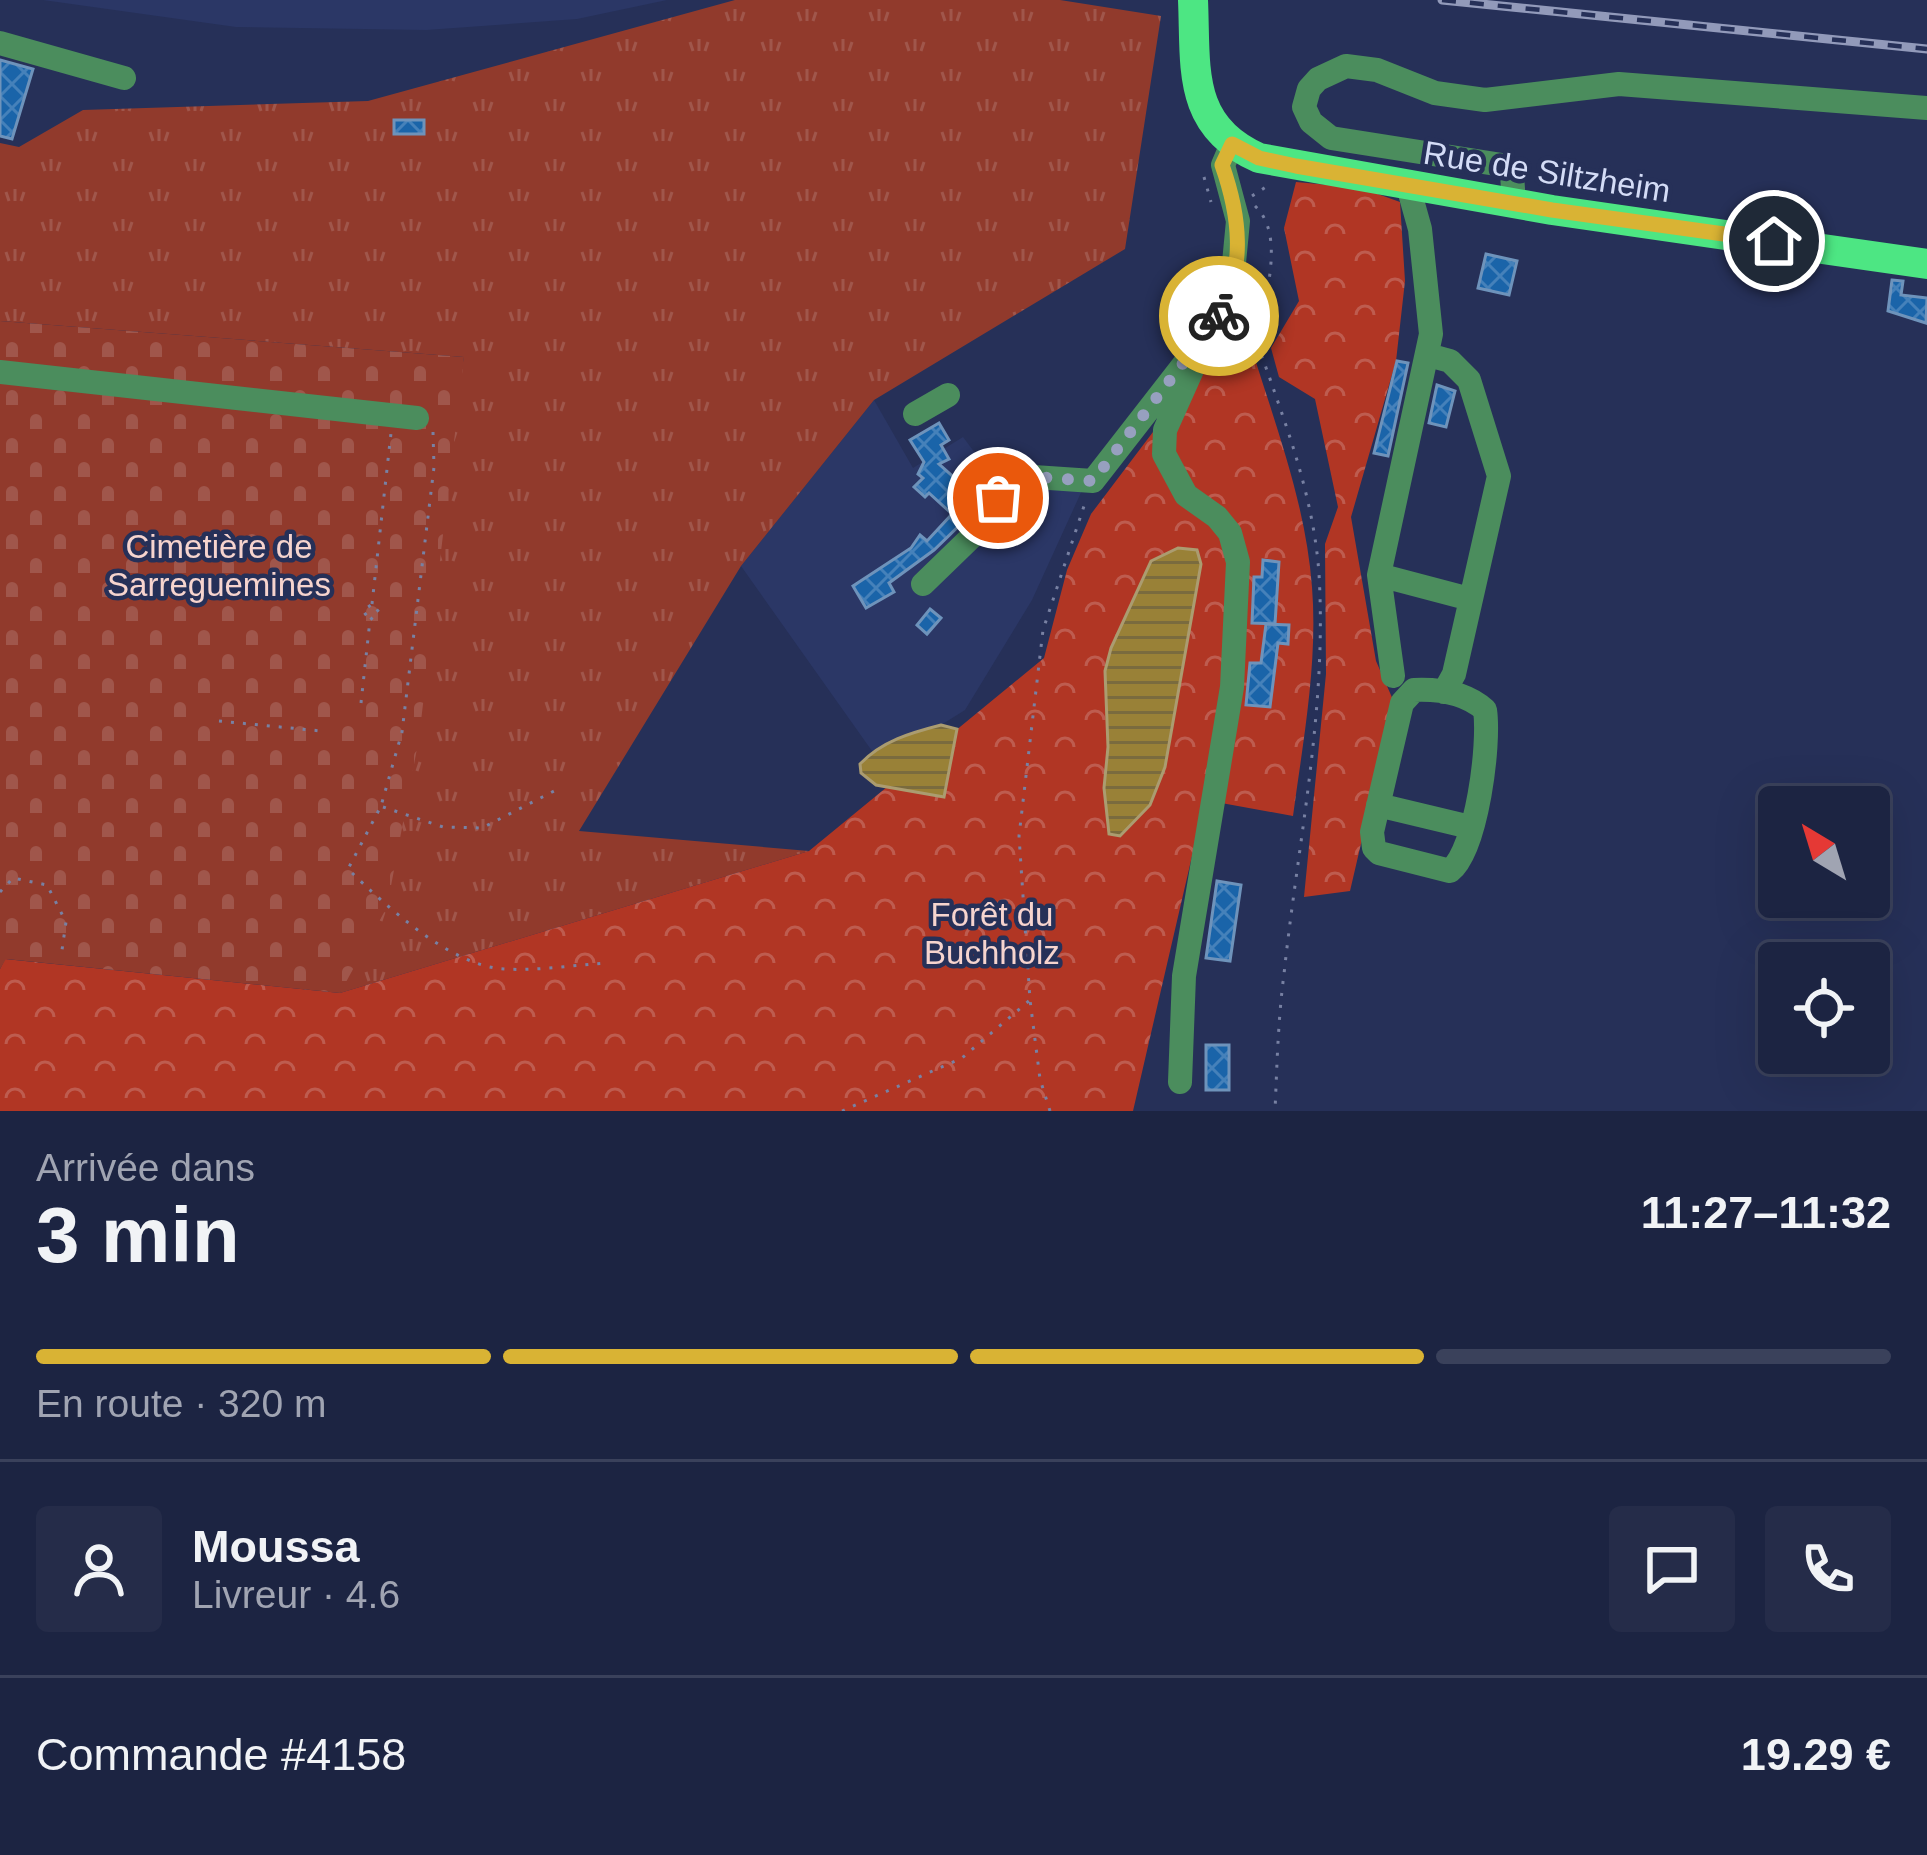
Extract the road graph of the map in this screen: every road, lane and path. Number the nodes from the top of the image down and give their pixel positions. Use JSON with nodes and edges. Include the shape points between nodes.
{"nodes":[{"id":1,"x":1194,"y":15,"type":"edge"},
{"id":2,"x":0,"y":43,"type":"edge"},
{"id":3,"x":124,"y":78,"type":"dead end"},
{"id":4,"x":1927,"y":108,"type":"edge"},
{"id":5,"x":1232,"y":144,"type":"junction"},
{"id":6,"x":1408,"y":186,"type":"junction"},
{"id":7,"x":1235,"y":202,"type":"junction"},
{"id":8,"x":1514,"y":204,"type":"junction"},
{"id":9,"x":1927,"y":265,"type":"edge"},
{"id":10,"x":1231,"y":294,"type":"junction"},
{"id":11,"x":1209,"y":332,"type":"junction"},
{"id":12,"x":1258,"y":342,"type":"junction"},
{"id":13,"x":1430,"y":344,"type":"junction"},
{"id":14,"x":0,"y":372,"type":"edge"},
{"id":15,"x":948,"y":395,"type":"dead end"},
{"id":16,"x":915,"y":414,"type":"dead end"},
{"id":17,"x":405,"y":416,"type":"junction"},
{"id":18,"x":1093,"y":481,"type":"junction"},
{"id":19,"x":1379,"y":575,"type":"junction"},
{"id":20,"x":923,"y":584,"type":"dead end"},
{"id":21,"x":1470,"y":598,"type":"junction"},
{"id":22,"x":372,"y":604,"type":"junction"},
{"id":23,"x":370,"y":620,"type":"junction"},
{"id":24,"x":1393,"y":676,"type":"dead end"},
{"id":25,"x":1444,"y":692,"type":"junction"},
{"id":26,"x":361,"y":704,"type":"dead end"},
{"id":27,"x":219,"y":721,"type":"dead end"},
{"id":28,"x":321,"y":731,"type":"dead end"},
{"id":29,"x":556,"y":790,"type":"dead end"},
{"id":30,"x":1378,"y":805,"type":"junction"},
{"id":31,"x":381,"y":806,"type":"junction"},
{"id":32,"x":1470,"y":827,"type":"junction"},
{"id":33,"x":0,"y":892,"type":"edge"},
{"id":34,"x":61,"y":957,"type":"dead end"},
{"id":35,"x":608,"y":963,"type":"dead end"},
{"id":36,"x":1030,"y":1000,"type":"junction"},
{"id":37,"x":1180,"y":1082,"type":"dead end"},
{"id":38,"x":842,"y":1111,"type":"edge"},
{"id":39,"x":1050,"y":1111,"type":"edge"},
{"id":40,"x":1275,"y":1111,"type":"edge"}],
"edges":[{"from":1,"to":5,"type":"main road","via":[[1198,95]]},
{"from":2,"to":3,"type":"street"},
{"from":4,"to":8,"type":"street","via":[[1619,84],[1485,100],[1346,66],[1309,89],[1304,107],[1331,138],[1502,165],[1512,174]]},
{"from":5,"to":6,"type":"main road","name":"Rue de Siltzheim","via":[[1276,163]]},
{"from":5,"to":7,"type":"street","via":[[1222,165]]},
{"from":6,"to":8,"type":"main road","name":"Rue de Siltzheim"},
{"from":6,"to":13,"type":"street"},
{"from":7,"to":10,"type":"street"},
{"from":7,"to":12,"type":"path","via":[[1254,206],[1271,230]]},
{"from":8,"to":9,"type":"main road","name":"Rue de Siltzheim"},
{"from":10,"to":11,"type":"street"},
{"from":10,"to":12,"type":"path"},
{"from":11,"to":18,"type":"street"},
{"from":11,"to":37,"type":"street","via":[[1166,430],[1164,454],[1186,495],[1230,533],[1238,562],[1232,687],[1184,976]]},
{"from":12,"to":40,"type":"path","via":[[1303,478],[1320,609]]},
{"from":13,"to":19,"type":"street"},
{"from":13,"to":21,"type":"street","via":[[1468,380],[1499,476]]},
{"from":14,"to":17,"type":"street"},
{"from":15,"to":16,"type":"street"},
{"from":17,"to":22,"type":"path"},
{"from":17,"to":31,"type":"path","via":[[432,425],[434,467],[402,732]]},
{"from":18,"to":20,"type":"street","via":[[1006,475],[988,521]]},
{"from":18,"to":36,"type":"path","via":[[1042,630],[1029,733],[1019,836]]},
{"from":19,"to":21,"type":"street"},
{"from":19,"to":24,"type":"street"},
{"from":21,"to":25,"type":"street"},
{"from":22,"to":23,"type":"path","via":[[379,612]]},
{"from":22,"to":23,"type":"path","via":[[363,611]]},
{"from":23,"to":26,"type":"path"},
{"from":25,"to":30,"type":"street","via":[[1406,696]]},
{"from":25,"to":32,"type":"street","via":[[1484,710],[1488,754]]},
{"from":27,"to":28,"type":"path"},
{"from":29,"to":31,"type":"path","via":[[482,828],[443,827]]},
{"from":30,"to":32,"type":"street"},
{"from":30,"to":32,"type":"street","via":[[1374,848],[1444,872],[1462,859]]},
{"from":31,"to":35,"type":"path","via":[[348,869],[448,950],[499,969]]},
{"from":33,"to":34,"type":"path","via":[[13,878],[47,885],[67,922]]},
{"from":36,"to":38,"type":"path","via":[[962,1058]]},
{"from":36,"to":39,"type":"path"}]}
